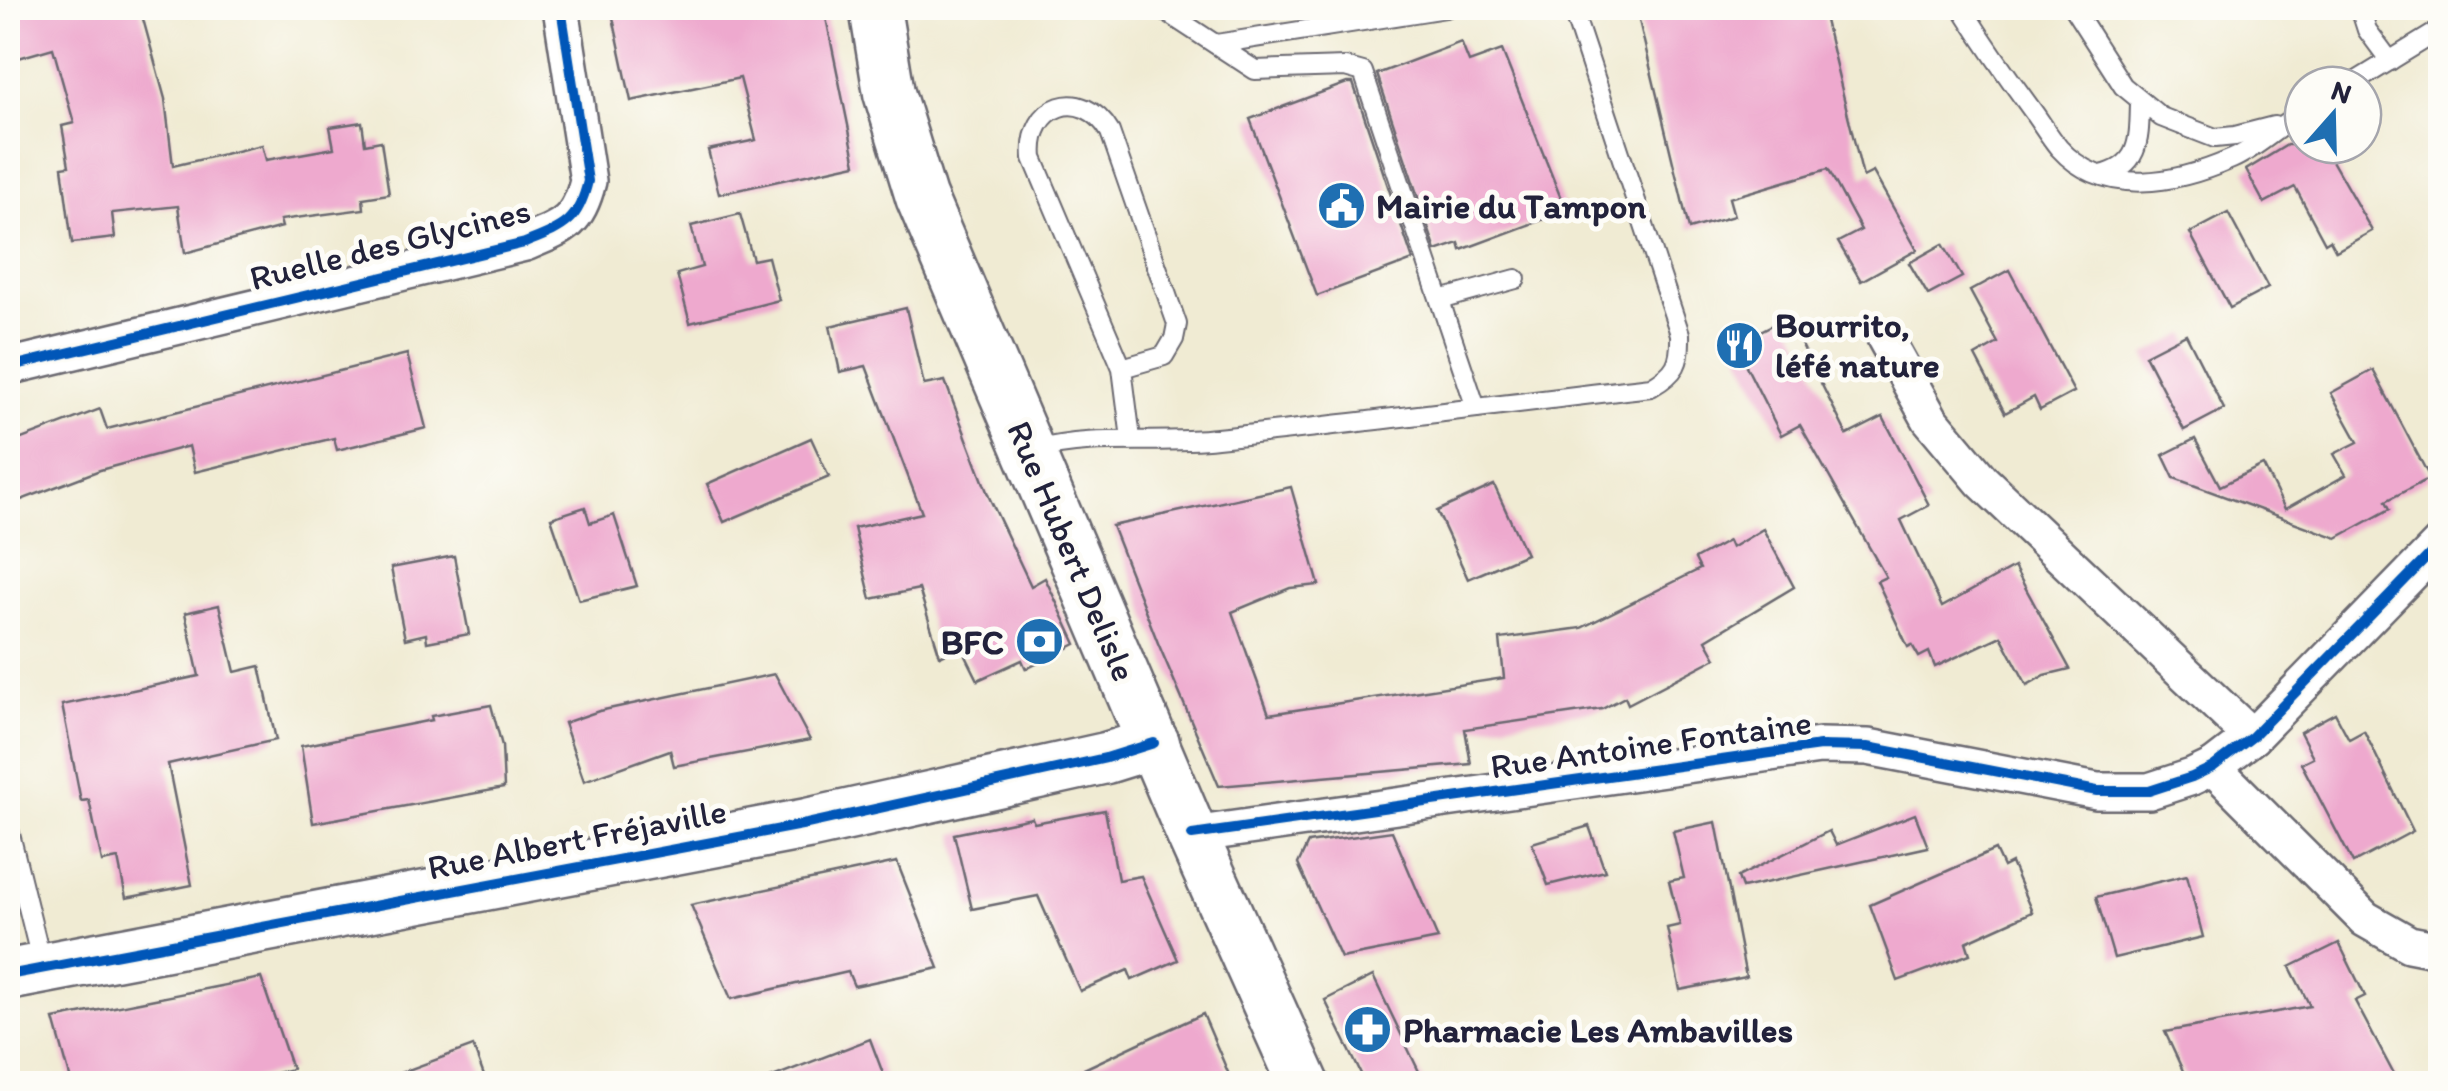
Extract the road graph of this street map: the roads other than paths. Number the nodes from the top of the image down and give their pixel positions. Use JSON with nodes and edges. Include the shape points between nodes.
{"nodes":[{"id":1,"x":561,"y":8,"type":"edge"},
{"id":2,"x":875,"y":8,"type":"edge"},
{"id":3,"x":1160,"y":8,"type":"edge"},
{"id":4,"x":1446,"y":8,"type":"edge"},
{"id":5,"x":1572,"y":8,"type":"edge"},
{"id":6,"x":1962,"y":8,"type":"edge"},
{"id":7,"x":2073,"y":8,"type":"edge"},
{"id":8,"x":2360,"y":8,"type":"edge"},
{"id":9,"x":2440,"y":30,"type":"edge"},
{"id":10,"x":1216,"y":44,"type":"junction"},
{"id":11,"x":2390,"y":60,"type":"junction"},
{"id":12,"x":2382,"y":65,"type":"edge"},
{"id":13,"x":2140,"y":103,"type":"junction"},
{"id":14,"x":2283,"y":124,"type":"edge"},
{"id":15,"x":2283,"y":125,"type":"edge"},
{"id":16,"x":2100,"y":175,"type":"junction"},
{"id":17,"x":1516,"y":279,"type":"dead end"},
{"id":18,"x":1440,"y":300,"type":"junction"},
{"id":19,"x":1885,"y":338,"type":"dead end"},
{"id":20,"x":8,"y":367,"type":"edge"},
{"id":21,"x":1122,"y":368,"type":"junction"},
{"id":22,"x":1476,"y":408,"type":"junction"},
{"id":23,"x":1131,"y":438,"type":"junction"},
{"id":24,"x":1029,"y":452,"type":"junction"},
{"id":25,"x":2440,"y":544,"type":"edge"},
{"id":26,"x":2252,"y":737,"type":"junction"},
{"id":27,"x":1154,"y":743,"type":"junction"},
{"id":28,"x":2213,"y":767,"type":"junction"},
{"id":29,"x":8,"y":826,"type":"edge"},
{"id":30,"x":1192,"y":835,"type":"junction"},
{"id":31,"x":2440,"y":950,"type":"edge"},
{"id":32,"x":26,"y":972,"type":"edge"},
{"id":33,"x":1304,"y":1084,"type":"edge"}],
"edges":[{"from":1,"to":20,"type":"street","name":"Ruelle des Glycines","via":[[588,181],[582,208],[558,230]]},
{"from":2,"to":24,"type":"main road","name":"Rue Hubert Delisle","via":[[889,92],[921,197]]},
{"from":3,"to":10,"type":"lane"},
{"from":4,"to":10,"type":"lane"},
{"from":5,"to":22,"type":"lane","via":[[1680,334],[1681,358],[1672,375],[1651,387]]},
{"from":6,"to":16,"type":"lane","via":[[2060,150]]},
{"from":7,"to":13,"type":"lane"},
{"from":8,"to":11,"type":"lane","via":[[2366,30]]},
{"from":9,"to":11,"type":"lane"},
{"from":10,"to":18,"type":"lane","via":[[1256,70],[1362,72]]},
{"from":11,"to":12,"type":"lane"},
{"from":13,"to":14,"type":"lane","via":[[2216,138]]},
{"from":13,"to":16,"type":"lane","via":[[2132,156],[2119,171]]},
{"from":15,"to":16,"type":"lane","via":[[2236,157],[2196,173],[2129,183]]},
{"from":17,"to":18,"type":"lane"},
{"from":18,"to":22,"type":"lane"},
{"from":19,"to":26,"type":"street","via":[[1930,419],[1982,481]]},
{"from":21,"to":21,"type":"lane","via":[[1033,158],[1038,121],[1068,106],[1100,114],[1110,132],[1177,324],[1164,356]]},
{"from":21,"to":23,"type":"lane"},
{"from":22,"to":23,"type":"lane","via":[[1212,439]]},
{"from":23,"to":24,"type":"lane"},
{"from":24,"to":27,"type":"main road","name":"Rue Hubert Delisle"},
{"from":25,"to":26,"type":"street","name":"Rue Antoine Fontaine"},
{"from":26,"to":28,"type":"street","name":"Rue Antoine Fontaine"},
{"from":27,"to":30,"type":"main road","name":"Rue Hubert Delisle"},
{"from":27,"to":32,"type":"main road","name":"Rue Albert Fréjaville","via":[[807,824]]},
{"from":28,"to":30,"type":"street","name":"Rue Antoine Fontaine","via":[[2149,791],[2096,791],[1868,747],[1820,746]]},
{"from":28,"to":31,"type":"street","via":[[2365,919],[2410,944]]},
{"from":29,"to":32,"type":"lane"},
{"from":30,"to":33,"type":"main road","name":"Rue Hubert Delisle"}]}
